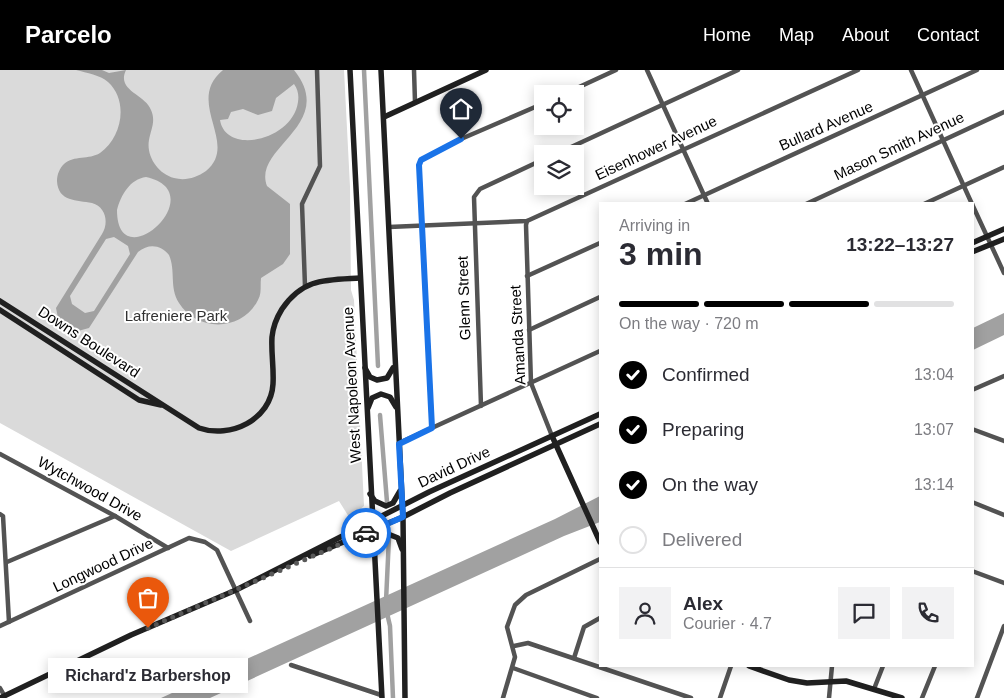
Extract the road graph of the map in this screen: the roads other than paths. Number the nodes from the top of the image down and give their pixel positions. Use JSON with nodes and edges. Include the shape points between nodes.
{"nodes":[{"id":1,"x":316,"y":70,"type":"edge"},
{"id":2,"x":350,"y":70,"type":"edge"},
{"id":3,"x":381,"y":70,"type":"edge"},
{"id":4,"x":414,"y":70,"type":"edge"},
{"id":5,"x":486,"y":70,"type":"edge"},
{"id":6,"x":616,"y":70,"type":"edge"},
{"id":7,"x":646,"y":70,"type":"edge"},
{"id":8,"x":738,"y":70,"type":"edge"},
{"id":9,"x":858,"y":70,"type":"edge"},
{"id":10,"x":911,"y":70,"type":"edge"},
{"id":11,"x":977,"y":70,"type":"edge"},
{"id":12,"x":584,"y":85,"type":"edge"},
{"id":13,"x":922,"y":96,"type":"junction"},
{"id":14,"x":415,"y":102,"type":"junction"},
{"id":15,"x":662,"y":104,"type":"junction"},
{"id":16,"x":534,"y":107,"type":"edge"},
{"id":17,"x":1004,"y":112,"type":"edge"},
{"id":18,"x":384,"y":117,"type":"junction"},
{"id":19,"x":942,"y":140,"type":"junction"},
{"id":20,"x":575,"y":145,"type":"edge"},
{"id":21,"x":683,"y":150,"type":"junction"},
{"id":22,"x":534,"y":164,"type":"edge"},
{"id":23,"x":1004,"y":167,"type":"edge"},
{"id":24,"x":964,"y":186,"type":"junction"},
{"id":25,"x":704,"y":195,"type":"junction"},
{"id":26,"x":689,"y":202,"type":"edge"},
{"id":27,"x":707,"y":202,"type":"edge"},
{"id":28,"x":810,"y":202,"type":"edge"},
{"id":29,"x":928,"y":202,"type":"edge"},
{"id":30,"x":971,"y":202,"type":"edge"},
{"id":31,"x":974,"y":208,"type":"edge"},
{"id":32,"x":527,"y":221,"type":"junction"},
{"id":33,"x":474,"y":223,"type":"junction"},
{"id":34,"x":388,"y":226,"type":"junction"},
{"id":35,"x":421,"y":226,"type":"junction"},
{"id":36,"x":1004,"y":229,"type":"edge"},
{"id":37,"x":988,"y":236,"type":"junction"},
{"id":38,"x":1004,"y":238,"type":"edge"},
{"id":39,"x":599,"y":243,"type":"edge"},
{"id":40,"x":974,"y":243,"type":"edge"},
{"id":41,"x":991,"y":244,"type":"junction"},
{"id":42,"x":974,"y":251,"type":"edge"},
{"id":43,"x":1004,"y":273,"type":"edge"},
{"id":44,"x":527,"y":276,"type":"junction"},
{"id":45,"x":360,"y":278,"type":"junction"},
{"id":46,"x":304,"y":286,"type":"junction"},
{"id":47,"x":599,"y":297,"type":"edge"},
{"id":48,"x":0,"y":301,"type":"edge"},
{"id":49,"x":0,"y":310,"type":"edge"},
{"id":50,"x":529,"y":330,"type":"junction"},
{"id":51,"x":599,"y":351,"type":"edge"},
{"id":52,"x":395,"y":362,"type":"junction"},
{"id":53,"x":364,"y":364,"type":"junction"},
{"id":54,"x":1003,"y":378,"type":"edge"},
{"id":55,"x":531,"y":383,"type":"junction"},
{"id":56,"x":974,"y":389,"type":"edge"},
{"id":57,"x":163,"y":405,"type":"junction"},
{"id":58,"x":481,"y":406,"type":"junction"},
{"id":59,"x":397,"y":409,"type":"junction"},
{"id":60,"x":366,"y":413,"type":"junction"},
{"id":61,"x":599,"y":414,"type":"edge"},
{"id":62,"x":599,"y":424,"type":"edge"},
{"id":63,"x":432,"y":428,"type":"junction"},
{"id":64,"x":974,"y":430,"type":"edge"},
{"id":65,"x":552,"y":436,"type":"junction"},
{"id":66,"x":1004,"y":441,"type":"edge"},
{"id":67,"x":399,"y":444,"type":"junction"},
{"id":68,"x":555,"y":445,"type":"junction"},
{"id":69,"x":0,"y":454,"type":"edge"},
{"id":70,"x":401,"y":487,"type":"junction"},
{"id":71,"x":370,"y":494,"type":"junction"},
{"id":72,"x":974,"y":503,"type":"edge"},
{"id":73,"x":402,"y":506,"type":"junction"},
{"id":74,"x":2,"y":515,"type":"edge"},
{"id":75,"x":1004,"y":515,"type":"edge"},
{"id":76,"x":115,"y":516,"type":"junction"},
{"id":77,"x":403,"y":517,"type":"junction"},
{"id":78,"x":372,"y":520,"type":"junction"},
{"id":79,"x":373,"y":530,"type":"junction"},
{"id":80,"x":599,"y":540,"type":"edge"},
{"id":81,"x":168,"y":548,"type":"junction"},
{"id":82,"x":374,"y":550,"type":"junction"},
{"id":83,"x":404,"y":556,"type":"junction"},
{"id":84,"x":599,"y":559,"type":"edge"},
{"id":85,"x":7,"y":562,"type":"junction"},
{"id":86,"x":974,"y":572,"type":"edge"},
{"id":87,"x":267,"y":575,"type":"junction"},
{"id":88,"x":1004,"y":583,"type":"edge"},
{"id":89,"x":236,"y":590,"type":"junction"},
{"id":90,"x":599,"y":619,"type":"edge"},
{"id":91,"x":250,"y":621,"type":"dead end"},
{"id":92,"x":9,"y":622,"type":"junction"},
{"id":93,"x":0,"y":626,"type":"edge"},
{"id":94,"x":1004,"y":626,"type":"edge"},
{"id":95,"x":514,"y":646,"type":"junction"},
{"id":96,"x":574,"y":658,"type":"junction"},
{"id":97,"x":291,"y":665,"type":"dead end"},
{"id":98,"x":599,"y":667,"type":"edge"},
{"id":99,"x":600,"y":667,"type":"edge"},
{"id":100,"x":731,"y":667,"type":"edge"},
{"id":101,"x":753,"y":667,"type":"edge"},
{"id":102,"x":832,"y":667,"type":"edge"},
{"id":103,"x":883,"y":667,"type":"edge"},
{"id":104,"x":935,"y":667,"type":"edge"},
{"id":105,"x":514,"y":668,"type":"junction"},
{"id":106,"x":831,"y":680,"type":"junction"},
{"id":107,"x":0,"y":688,"type":"edge"},
{"id":108,"x":874,"y":689,"type":"junction"},
{"id":109,"x":381,"y":696,"type":"edge"},
{"id":110,"x":1,"y":697,"type":"edge"},
{"id":111,"x":405,"y":698,"type":"edge"},
{"id":112,"x":503,"y":698,"type":"edge"},
{"id":113,"x":597,"y":698,"type":"edge"},
{"id":114,"x":691,"y":698,"type":"edge"},
{"id":115,"x":720,"y":698,"type":"edge"},
{"id":116,"x":829,"y":698,"type":"edge"},
{"id":117,"x":902,"y":698,"type":"edge"},
{"id":118,"x":922,"y":698,"type":"edge"},
{"id":119,"x":976,"y":698,"type":"edge"}],
"edges":[{"from":1,"to":46,"type":"street","via":[[320,166],[302,204]]},
{"from":2,"to":45,"type":"main road","name":"West Napoleon Avenue"},
{"from":3,"to":18,"type":"main road"},
{"from":4,"to":14,"type":"street"},
{"from":5,"to":14,"type":"main road"},
{"from":6,"to":12,"type":"street"},
{"from":7,"to":15,"type":"street"},
{"from":8,"to":15,"type":"street"},
{"from":9,"to":21,"type":"street","name":"Eisenhower Avenue"},
{"from":10,"to":13,"type":"street"},
{"from":11,"to":13,"type":"street","name":"Bullard Avenue"},
{"from":13,"to":19,"type":"street"},
{"from":13,"to":25,"type":"street","name":"Bullard Avenue"},
{"from":14,"to":18,"type":"main road"},
{"from":15,"to":20,"type":"street"},
{"from":15,"to":21,"type":"street"},
{"from":16,"to":35,"type":"street","via":[[421,160],[418,167]]},
{"from":17,"to":19,"type":"street","name":"Mason Smith Avenue"},
{"from":18,"to":34,"type":"main road"},
{"from":19,"to":24,"type":"street"},
{"from":19,"to":28,"type":"street","name":"Mason Smith Avenue"},
{"from":21,"to":25,"type":"street"},
{"from":21,"to":32,"type":"street","name":"Eisenhower Avenue"},
{"from":22,"to":33,"type":"street","name":"Glenn Street","via":[[478,191],[474,197]]},
{"from":23,"to":24,"type":"street"},
{"from":24,"to":29,"type":"street"},
{"from":24,"to":30,"type":"street"},
{"from":25,"to":26,"type":"street","name":"Bullard Avenue"},
{"from":25,"to":27,"type":"street"},
{"from":31,"to":37,"type":"street"},
{"from":32,"to":33,"type":"street","name":"Eisenhower Avenue"},
{"from":32,"to":44,"type":"street","name":"Amanda Street"},
{"from":33,"to":35,"type":"street","name":"Eisenhower Avenue"},
{"from":33,"to":58,"type":"street","name":"Glenn Street"},
{"from":34,"to":35,"type":"street","name":"Eisenhower Avenue"},
{"from":34,"to":52,"type":"main road"},
{"from":35,"to":63,"type":"street"},
{"from":36,"to":37,"type":"main road"},
{"from":37,"to":40,"type":"main road"},
{"from":37,"to":41,"type":"street"},
{"from":38,"to":41,"type":"main road"},
{"from":39,"to":44,"type":"street"},
{"from":41,"to":42,"type":"main road"},
{"from":41,"to":43,"type":"street"},
{"from":44,"to":50,"type":"street","name":"Amanda Street"},
{"from":45,"to":46,"type":"main road","via":[[324,280]]},
{"from":45,"to":53,"type":"main road","name":"West Napoleon Avenue"},
{"from":46,"to":57,"type":"main road","name":"Downs Boulevard","via":[[290,298],[275,323],[272,392],[258,416],[236,429],[216,432],[199,428]]},
{"from":47,"to":50,"type":"street"},
{"from":48,"to":57,"type":"main road","name":"Downs Boulevard"},
{"from":49,"to":57,"type":"main road","name":"Downs Boulevard","via":[[139,400]]},
{"from":50,"to":55,"type":"street","name":"Amanda Street"},
{"from":51,"to":55,"type":"street"},
{"from":52,"to":53,"type":"main road","via":[[392,373],[382,380],[370,377]]},
{"from":52,"to":59,"type":"main road"},
{"from":53,"to":60,"type":"main road","name":"West Napoleon Avenue"},
{"from":54,"to":56,"type":"street"},
{"from":55,"to":58,"type":"street"},
{"from":55,"to":65,"type":"street","name":"Amanda Street"},
{"from":58,"to":63,"type":"street"},
{"from":59,"to":60,"type":"main road","via":[[390,397],[381,394],[372,398]]},
{"from":59,"to":67,"type":"main road"},
{"from":60,"to":71,"type":"main road","name":"West Napoleon Avenue"},
{"from":61,"to":65,"type":"main road","name":"David Drive"},
{"from":62,"to":68,"type":"main road","name":"David Drive"},
{"from":63,"to":67,"type":"street"},
{"from":64,"to":66,"type":"street"},
{"from":65,"to":68,"type":"main road","name":"Amanda Street"},
{"from":65,"to":73,"type":"main road","name":"David Drive"},
{"from":67,"to":70,"type":"main road"},
{"from":68,"to":77,"type":"main road","name":"David Drive"},
{"from":68,"to":80,"type":"main road","name":"Amanda Street"},
{"from":69,"to":76,"type":"street","name":"Wytchwood Drive"},
{"from":70,"to":71,"type":"main road","via":[[398,498],[386,506],[375,501]]},
{"from":70,"to":73,"type":"main road"},
{"from":71,"to":78,"type":"main road","name":"West Napoleon Avenue"},
{"from":72,"to":75,"type":"street"},
{"from":73,"to":77,"type":"main road"},
{"from":73,"to":78,"type":"main road","name":"David Drive"},
{"from":74,"to":85,"type":"street"},
{"from":76,"to":81,"type":"street","name":"Wytchwood Drive"},
{"from":76,"to":85,"type":"street"},
{"from":77,"to":79,"type":"main road","name":"David Drive"},
{"from":77,"to":83,"type":"main road"},
{"from":78,"to":79,"type":"main road","name":"West Napoleon Avenue"},
{"from":78,"to":87,"type":"main road","name":"David Drive"},
{"from":79,"to":82,"type":"main road","name":"West Napoleon Avenue"},
{"from":79,"to":87,"type":"main road","name":"David Drive"},
{"from":81,"to":89,"type":"street","name":"Longwood Drive","via":[[194,538],[205,542],[217,550]]},
{"from":81,"to":92,"type":"street","name":"Longwood Drive"},
{"from":82,"to":83,"type":"main road","via":[[379,538],[393,535],[398,538]]},
{"from":82,"to":109,"type":"main road","name":"West Napoleon Avenue"},
{"from":83,"to":111,"type":"main road"},
{"from":84,"to":95,"type":"street","via":[[519,601],[508,621],[508,632]]},
{"from":85,"to":92,"type":"street"},
{"from":86,"to":88,"type":"street"},
{"from":87,"to":89,"type":"main road","name":"David Drive"},
{"from":89,"to":91,"type":"street"},
{"from":89,"to":110,"type":"main road","name":"David Drive","via":[[131,635]]},
{"from":90,"to":96,"type":"street","via":[[584,627]]},
{"from":92,"to":93,"type":"street","name":"Longwood Drive"},
{"from":94,"to":119,"type":"street"},
{"from":95,"to":96,"type":"street","via":[[528,643]]},
{"from":95,"to":105,"type":"street"},
{"from":96,"to":98,"type":"street"},
{"from":97,"to":109,"type":"street"},
{"from":99,"to":114,"type":"street"},
{"from":100,"to":115,"type":"street"},
{"from":101,"to":106,"type":"main road","via":[[807,683]]},
{"from":102,"to":106,"type":"street"},
{"from":103,"to":108,"type":"street"},
{"from":104,"to":118,"type":"street"},
{"from":105,"to":112,"type":"street"},
{"from":105,"to":113,"type":"street"},
{"from":106,"to":108,"type":"main road"},
{"from":106,"to":116,"type":"street"},
{"from":107,"to":110,"type":"street"},
{"from":108,"to":117,"type":"main road"}]}
